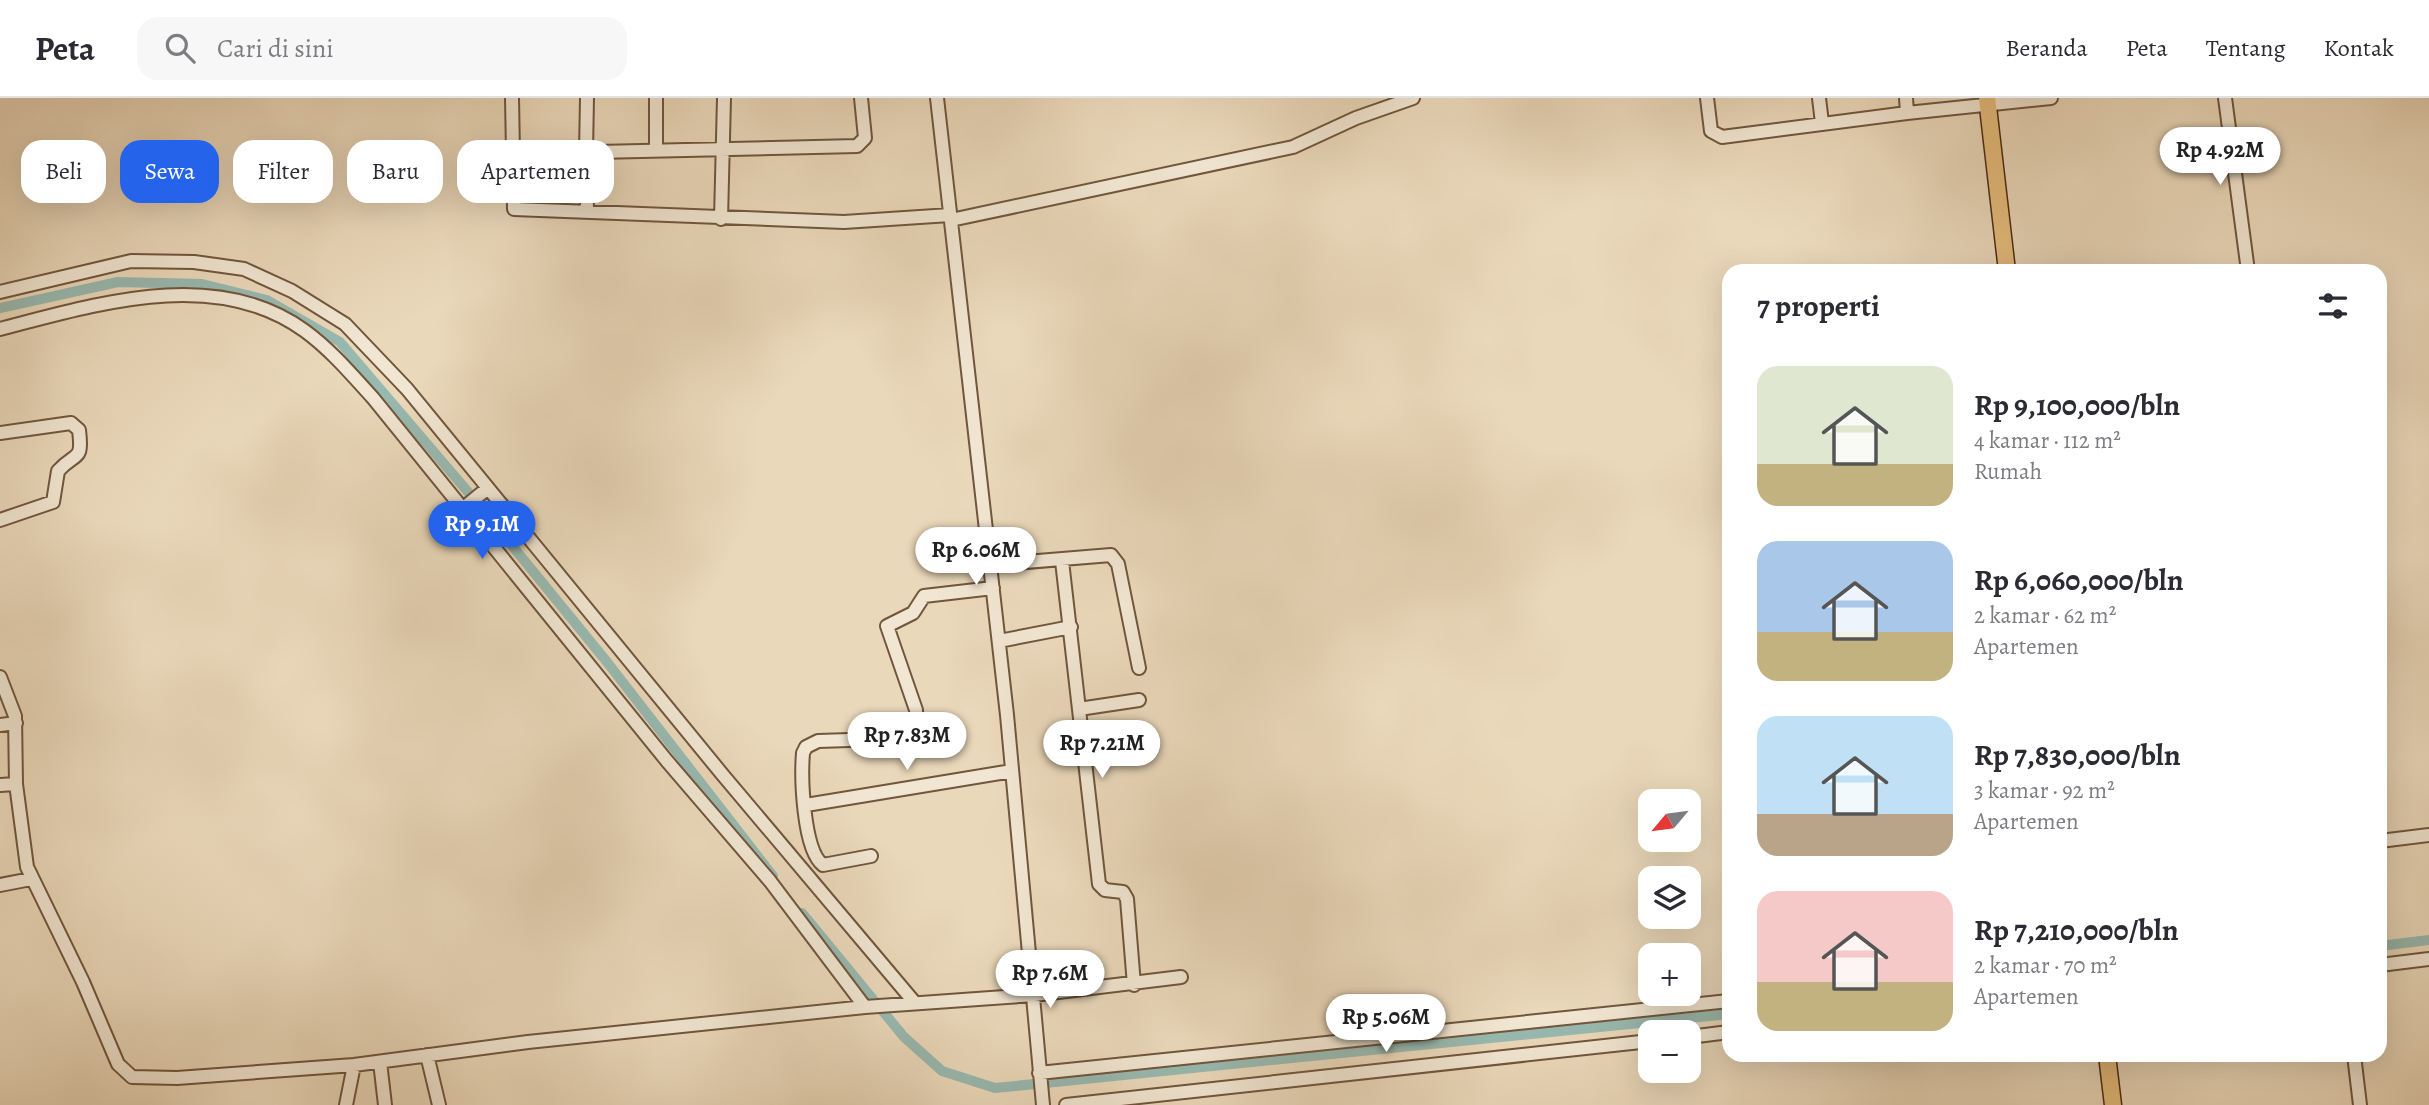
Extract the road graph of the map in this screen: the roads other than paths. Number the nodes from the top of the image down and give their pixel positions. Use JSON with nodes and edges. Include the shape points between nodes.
{"nodes":[{"id":1,"x":512,"y":98,"type":"edge"},
{"id":2,"x":587,"y":98,"type":"edge"},
{"id":3,"x":656,"y":98,"type":"edge"},
{"id":4,"x":724,"y":98,"type":"edge"},
{"id":5,"x":860,"y":98,"type":"edge"},
{"id":6,"x":937,"y":98,"type":"edge"},
{"id":7,"x":1413,"y":98,"type":"edge"},
{"id":8,"x":1707,"y":98,"type":"edge"},
{"id":9,"x":1819,"y":98,"type":"edge"},
{"id":10,"x":1906,"y":98,"type":"edge"},
{"id":11,"x":2051,"y":98,"type":"edge"},
{"id":12,"x":2225,"y":98,"type":"edge"},
{"id":13,"x":1988,"y":102,"type":"edge"},
{"id":14,"x":1907,"y":113,"type":"junction"},
{"id":15,"x":1822,"y":123,"type":"junction"},
{"id":16,"x":586,"y":140,"type":"edge"},
{"id":17,"x":723,"y":148,"type":"junction"},
{"id":18,"x":656,"y":151,"type":"junction"},
{"id":19,"x":614,"y":152,"type":"edge"},
{"id":20,"x":587,"y":203,"type":"edge"},
{"id":21,"x":587,"y":212,"type":"junction"},
{"id":22,"x":951,"y":217,"type":"junction"},
{"id":23,"x":721,"y":219,"type":"junction"},
{"id":24,"x":2006,"y":264,"type":"edge"},
{"id":25,"x":2247,"y":264,"type":"edge"},
{"id":26,"x":0,"y":292,"type":"edge"},
{"id":27,"x":0,"y":329,"type":"edge"},
{"id":28,"x":0,"y":433,"type":"edge"},
{"id":29,"x":486,"y":489,"type":"junction"},
{"id":30,"x":463,"y":508,"type":"junction"},
{"id":31,"x":0,"y":520,"type":"edge"},
{"id":32,"x":1062,"y":561,"type":"junction"},
{"id":33,"x":990,"y":565,"type":"junction"},
{"id":34,"x":993,"y":588,"type":"junction"},
{"id":35,"x":1071,"y":627,"type":"junction"},
{"id":36,"x":999,"y":641,"type":"junction"},
{"id":37,"x":1139,"y":668,"type":"dead end"},
{"id":38,"x":0,"y":677,"type":"edge"},
{"id":39,"x":1139,"y":700,"type":"dead end"},
{"id":40,"x":1079,"y":709,"type":"junction"},
{"id":41,"x":16,"y":723,"type":"junction"},
{"id":42,"x":0,"y":725,"type":"edge"},
{"id":43,"x":1012,"y":771,"type":"junction"},
{"id":44,"x":16,"y":783,"type":"junction"},
{"id":45,"x":0,"y":785,"type":"edge"},
{"id":46,"x":806,"y":805,"type":"junction"},
{"id":47,"x":2429,"y":835,"type":"edge"},
{"id":48,"x":2387,"y":840,"type":"edge"},
{"id":49,"x":871,"y":856,"type":"dead end"},
{"id":50,"x":823,"y":865,"type":"junction"},
{"id":51,"x":31,"y":879,"type":"junction"},
{"id":52,"x":812,"y":880,"type":"junction"},
{"id":53,"x":0,"y":885,"type":"edge"},
{"id":54,"x":2429,"y":959,"type":"edge"},
{"id":55,"x":2387,"y":964,"type":"edge"},
{"id":56,"x":1181,"y":977,"type":"dead end"},
{"id":57,"x":1134,"y":985,"type":"junction"},
{"id":58,"x":1034,"y":995,"type":"junction"},
{"id":59,"x":1722,"y":1002,"type":"edge"},
{"id":60,"x":915,"y":1003,"type":"junction"},
{"id":61,"x":870,"y":1007,"type":"junction"},
{"id":62,"x":1722,"y":1033,"type":"edge"},
{"id":63,"x":1701,"y":1036,"type":"edge"},
{"id":64,"x":1638,"y":1042,"type":"edge"},
{"id":65,"x":427,"y":1055,"type":"junction"},
{"id":66,"x":380,"y":1062,"type":"junction"},
{"id":67,"x":2108,"y":1062,"type":"edge"},
{"id":68,"x":2355,"y":1062,"type":"edge"},
{"id":69,"x":354,"y":1065,"type":"junction"},
{"id":70,"x":1040,"y":1075,"type":"junction"},
{"id":71,"x":1042,"y":1104,"type":"edge"},
{"id":72,"x":346,"y":1105,"type":"edge"},
{"id":73,"x":385,"y":1105,"type":"edge"},
{"id":74,"x":439,"y":1105,"type":"edge"},
{"id":75,"x":1066,"y":1105,"type":"edge"},
{"id":76,"x":2113,"y":1105,"type":"edge"},
{"id":77,"x":2360,"y":1105,"type":"edge"}],
"edges":[{"from":1,"to":21,"type":"street","via":[[514,209]]},
{"from":2,"to":16,"type":"street"},
{"from":3,"to":18,"type":"street"},
{"from":4,"to":17,"type":"street"},
{"from":5,"to":17,"type":"street","via":[[865,138],[858,146]]},
{"from":6,"to":22,"type":"street"},
{"from":7,"to":22,"type":"street","via":[[1293,147]]},
{"from":8,"to":15,"type":"street","via":[[1711,131],[1717,137]]},
{"from":9,"to":15,"type":"street"},
{"from":10,"to":14,"type":"street"},
{"from":11,"to":13,"type":"street"},
{"from":12,"to":25,"type":"street"},
{"from":13,"to":14,"type":"street"},
{"from":13,"to":24,"type":"main road"},
{"from":14,"to":15,"type":"street"},
{"from":17,"to":18,"type":"street"},
{"from":17,"to":23,"type":"street"},
{"from":18,"to":19,"type":"street"},
{"from":20,"to":21,"type":"street"},
{"from":21,"to":23,"type":"street"},
{"from":22,"to":23,"type":"street","via":[[879,222]]},
{"from":22,"to":33,"type":"street"},
{"from":26,"to":29,"type":"street","via":[[131,261],[194,262],[244,270],[309,300],[358,335]]},
{"from":27,"to":30,"type":"street","via":[[104,306],[194,294],[218,295],[262,307],[303,329],[345,368]]},
{"from":28,"to":31,"type":"street","via":[[71,423],[79,430],[81,447],[78,458],[58,471],[53,502]]},
{"from":29,"to":30,"type":"street"},
{"from":29,"to":52,"type":"street"},
{"from":30,"to":61,"type":"street"},
{"from":32,"to":33,"type":"street"},
{"from":32,"to":35,"type":"street"},
{"from":32,"to":37,"type":"street","via":[[1111,555],[1117,560]]},
{"from":33,"to":34,"type":"street"},
{"from":34,"to":36,"type":"street"},
{"from":34,"to":46,"type":"street","via":[[923,596],[913,613],[888,624],[918,729],[881,739],[811,743],[803,752]]},
{"from":35,"to":36,"type":"street"},
{"from":35,"to":40,"type":"street"},
{"from":36,"to":43,"type":"street"},
{"from":38,"to":41,"type":"street"},
{"from":39,"to":40,"type":"street"},
{"from":40,"to":57,"type":"street","via":[[1099,884],[1105,890],[1123,891],[1127,899]]},
{"from":41,"to":42,"type":"street"},
{"from":41,"to":44,"type":"street"},
{"from":43,"to":46,"type":"street"},
{"from":43,"to":58,"type":"street"},
{"from":44,"to":45,"type":"street"},
{"from":44,"to":51,"type":"street","via":[[22,845]]},
{"from":46,"to":50,"type":"street","via":[[809,843]]},
{"from":47,"to":48,"type":"street"},
{"from":49,"to":50,"type":"street"},
{"from":50,"to":52,"type":"street"},
{"from":51,"to":53,"type":"street"},
{"from":51,"to":69,"type":"street","via":[[126,1075],[177,1078]]},
{"from":52,"to":60,"type":"street"},
{"from":54,"to":55,"type":"street"},
{"from":56,"to":57,"type":"street"},
{"from":57,"to":58,"type":"street"},
{"from":58,"to":60,"type":"street"},
{"from":58,"to":70,"type":"street"},
{"from":59,"to":70,"type":"street"},
{"from":60,"to":61,"type":"street"},
{"from":61,"to":65,"type":"street"},
{"from":62,"to":63,"type":"street"},
{"from":64,"to":75,"type":"street"},
{"from":65,"to":66,"type":"street"},
{"from":65,"to":74,"type":"street"},
{"from":66,"to":69,"type":"street"},
{"from":66,"to":73,"type":"street"},
{"from":67,"to":76,"type":"main road"},
{"from":68,"to":77,"type":"street"},
{"from":69,"to":72,"type":"street"},
{"from":70,"to":71,"type":"street"}]}
